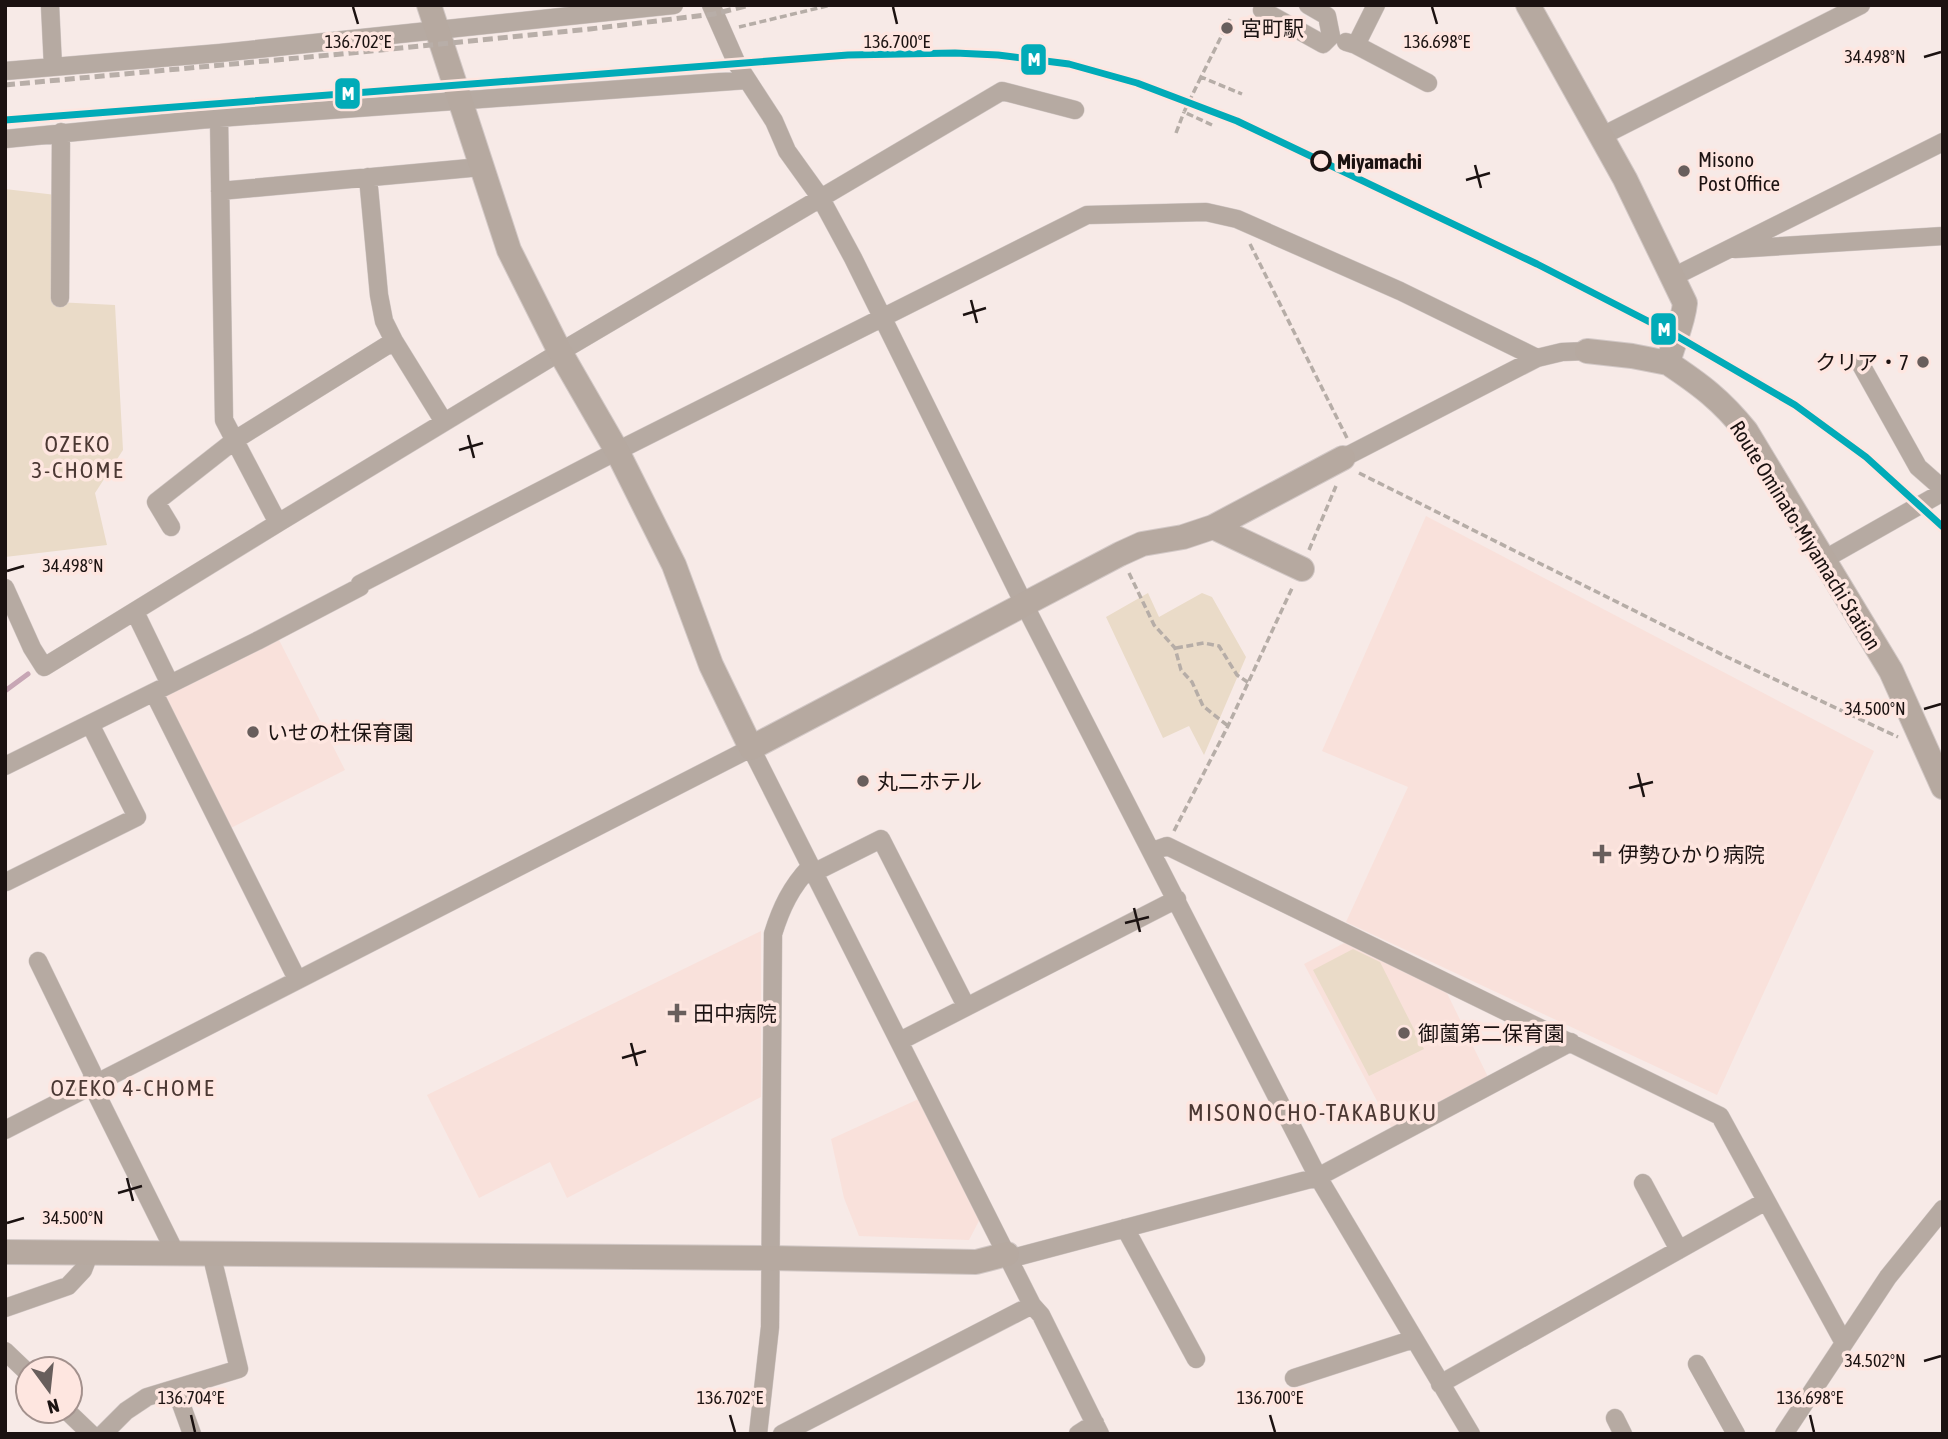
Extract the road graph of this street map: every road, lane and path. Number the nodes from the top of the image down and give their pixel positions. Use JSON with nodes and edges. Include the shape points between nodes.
{"nodes":[{"id":1,"x":50,"y":5,"type":"edge"},
{"id":2,"x":429,"y":5,"type":"edge"},
{"id":3,"x":674,"y":5,"type":"edge"},
{"id":4,"x":711,"y":5,"type":"edge"},
{"id":5,"x":831,"y":5,"type":"edge"},
{"id":6,"x":1264,"y":5,"type":"edge"},
{"id":7,"x":1308,"y":5,"type":"edge"},
{"id":8,"x":1376,"y":5,"type":"edge"},
{"id":9,"x":1528,"y":5,"type":"edge"},
{"id":10,"x":1861,"y":5,"type":"edge"},
{"id":11,"x":1230,"y":19,"type":"dead end"},
{"id":12,"x":437,"y":31,"type":"junction"},
{"id":13,"x":723,"y":31,"type":"junction"},
{"id":14,"x":1331,"y":36,"type":"junction"},
{"id":15,"x":1356,"y":46,"type":"junction"},
{"id":16,"x":53,"y":67,"type":"junction"},
{"id":17,"x":5,"y":71,"type":"edge"},
{"id":18,"x":1201,"y":77,"type":"junction"},
{"id":19,"x":747,"y":80,"type":"junction"},
{"id":20,"x":1428,"y":83,"type":"dead end"},
{"id":21,"x":1242,"y":94,"type":"dead end"},
{"id":22,"x":458,"y":99,"type":"junction"},
{"id":23,"x":1075,"y":110,"type":"dead end"},
{"id":24,"x":1184,"y":112,"type":"junction"},
{"id":25,"x":219,"y":118,"type":"junction"},
{"id":26,"x":1212,"y":125,"type":"dead end"},
{"id":27,"x":61,"y":132,"type":"junction"},
{"id":28,"x":1176,"y":133,"type":"dead end"},
{"id":29,"x":1600,"y":137,"type":"junction"},
{"id":30,"x":5,"y":139,"type":"edge"},
{"id":31,"x":1943,"y":142,"type":"edge"},
{"id":32,"x":481,"y":167,"type":"junction"},
{"id":33,"x":368,"y":177,"type":"junction"},
{"id":34,"x":220,"y":191,"type":"junction"},
{"id":35,"x":820,"y":197,"type":"junction"},
{"id":36,"x":1237,"y":219,"type":"junction"},
{"id":37,"x":1943,"y":236,"type":"edge"},
{"id":38,"x":1728,"y":250,"type":"junction"},
{"id":39,"x":1673,"y":277,"type":"junction"},
{"id":40,"x":60,"y":298,"type":"dead end"},
{"id":41,"x":882,"y":320,"type":"junction"},
{"id":42,"x":394,"y":341,"type":"junction"},
{"id":43,"x":1587,"y":351,"type":"joint"},
{"id":44,"x":560,"y":352,"type":"junction"},
{"id":45,"x":1537,"y":358,"type":"junction"},
{"id":46,"x":1668,"y":363,"type":"junction"},
{"id":47,"x":1860,"y":363,"type":"dead end"},
{"id":48,"x":444,"y":422,"type":"junction"},
{"id":49,"x":235,"y":440,"type":"junction"},
{"id":50,"x":617,"y":452,"type":"junction"},
{"id":51,"x":1349,"y":461,"type":"junction"},
{"id":52,"x":1943,"y":491,"type":"edge"},
{"id":53,"x":278,"y":523,"type":"junction"},
{"id":54,"x":172,"y":527,"type":"dead end"},
{"id":55,"x":1213,"y":527,"type":"junction"},
{"id":56,"x":1120,"y":554,"type":"junction"},
{"id":57,"x":1823,"y":560,"type":"junction"},
{"id":58,"x":1301,"y":569,"type":"junction"},
{"id":59,"x":5,"y":588,"type":"edge"},
{"id":60,"x":1024,"y":604,"type":"junction"},
{"id":61,"x":10,"y":612,"type":"edge"},
{"id":62,"x":135,"y":612,"type":"junction"},
{"id":63,"x":1175,"y":648,"type":"junction"},
{"id":64,"x":1249,"y":682,"type":"junction"},
{"id":65,"x":162,"y":689,"type":"junction"},
{"id":66,"x":90,"y":724,"type":"junction"},
{"id":67,"x":1228,"y":726,"type":"junction"},
{"id":68,"x":1917,"y":729,"type":"junction"},
{"id":69,"x":751,"y":748,"type":"junction"},
{"id":70,"x":5,"y":766,"type":"edge"},
{"id":71,"x":1943,"y":787,"type":"edge"},
{"id":72,"x":1160,"y":848,"type":"junction"},
{"id":73,"x":812,"y":870,"type":"junction"},
{"id":74,"x":6,"y":882,"type":"edge"},
{"id":75,"x":1177,"y":899,"type":"junction"},
{"id":76,"x":37,"y":961,"type":"dead end"},
{"id":77,"x":297,"y":979,"type":"junction"},
{"id":78,"x":967,"y":1006,"type":"junction"},
{"id":79,"x":900,"y":1041,"type":"junction"},
{"id":80,"x":1571,"y":1042,"type":"junction"},
{"id":81,"x":93,"y":1087,"type":"junction"},
{"id":82,"x":5,"y":1130,"type":"edge"},
{"id":83,"x":1318,"y":1177,"type":"junction"},
{"id":84,"x":1643,"y":1183,"type":"dead end"},
{"id":85,"x":1766,"y":1201,"type":"junction"},
{"id":86,"x":1943,"y":1209,"type":"edge"},
{"id":87,"x":1125,"y":1228,"type":"junction"},
{"id":88,"x":1679,"y":1251,"type":"junction"},
{"id":89,"x":5,"y":1252,"type":"edge"},
{"id":90,"x":90,"y":1252,"type":"junction"},
{"id":91,"x":175,"y":1252,"type":"junction"},
{"id":92,"x":211,"y":1253,"type":"junction"},
{"id":93,"x":1008,"y":1257,"type":"junction"},
{"id":94,"x":770,"y":1258,"type":"junction"},
{"id":95,"x":1032,"y":1305,"type":"junction"},
{"id":96,"x":5,"y":1308,"type":"edge"},
{"id":97,"x":1414,"y":1339,"type":"junction"},
{"id":98,"x":1844,"y":1343,"type":"junction"},
{"id":99,"x":1196,"y":1359,"type":"dead end"},
{"id":100,"x":1697,"y":1364,"type":"dead end"},
{"id":101,"x":1294,"y":1378,"type":"dead end"},
{"id":102,"x":1440,"y":1384,"type":"junction"},
{"id":103,"x":176,"y":1390,"type":"junction"},
{"id":104,"x":1098,"y":1429,"type":"edge"},
{"id":105,"x":103,"y":1434,"type":"edge"},
{"id":106,"x":192,"y":1434,"type":"edge"},
{"id":107,"x":758,"y":1434,"type":"edge"},
{"id":108,"x":782,"y":1434,"type":"edge"},
{"id":109,"x":1078,"y":1434,"type":"edge"},
{"id":110,"x":1471,"y":1434,"type":"edge"},
{"id":111,"x":1736,"y":1434,"type":"edge"},
{"id":112,"x":1784,"y":1434,"type":"edge"}],
"edges":[{"from":1,"to":16,"type":"street"},
{"from":2,"to":12,"type":"street"},
{"from":3,"to":12,"type":"street"},
{"from":4,"to":13,"type":"street"},
{"from":5,"to":13,"type":"path"},
{"from":6,"to":14,"type":"street","via":[[1262,10],[1323,44]]},
{"from":7,"to":14,"type":"street","via":[[1327,16]]},
{"from":8,"to":15,"type":"street"},
{"from":9,"to":29,"type":"street"},
{"from":10,"to":29,"type":"street"},
{"from":11,"to":18,"type":"path"},
{"from":12,"to":16,"type":"street"},
{"from":12,"to":22,"type":"street"},
{"from":13,"to":19,"type":"street"},
{"from":14,"to":15,"type":"street"},
{"from":15,"to":20,"type":"street"},
{"from":16,"to":17,"type":"street"},
{"from":18,"to":21,"type":"path"},
{"from":18,"to":24,"type":"path"},
{"from":19,"to":22,"type":"street"},
{"from":19,"to":35,"type":"street","via":[[787,151]]},
{"from":22,"to":25,"type":"street"},
{"from":22,"to":32,"type":"street"},
{"from":23,"to":35,"type":"street","via":[[1002,91]]},
{"from":24,"to":26,"type":"path"},
{"from":24,"to":28,"type":"path"},
{"from":25,"to":27,"type":"street"},
{"from":25,"to":34,"type":"street"},
{"from":27,"to":30,"type":"street"},
{"from":27,"to":40,"type":"street"},
{"from":29,"to":39,"type":"street"},
{"from":31,"to":38,"type":"street"},
{"from":32,"to":33,"type":"street"},
{"from":32,"to":44,"type":"street","via":[[509,250]]},
{"from":33,"to":34,"type":"street"},
{"from":33,"to":42,"type":"street","via":[[379,295]]},
{"from":34,"to":49,"type":"street","via":[[225,419]]},
{"from":35,"to":41,"type":"street"},
{"from":35,"to":44,"type":"street"},
{"from":36,"to":41,"type":"street","via":[[1206,212],[1087,215]]},
{"from":36,"to":45,"type":"street"},
{"from":36,"to":51,"type":"path"},
{"from":37,"to":38,"type":"street"},
{"from":38,"to":39,"type":"street"},
{"from":39,"to":46,"type":"street","via":[[1685,303]]},
{"from":41,"to":50,"type":"street"},
{"from":41,"to":60,"type":"street"},
{"from":42,"to":48,"type":"street"},
{"from":42,"to":49,"type":"street"},
{"from":43,"to":45,"type":"street"},
{"from":43,"to":46,"type":"street"},
{"from":44,"to":48,"type":"street"},
{"from":44,"to":50,"type":"street"},
{"from":45,"to":51,"type":"street"},
{"from":46,"to":57,"type":"street","name":"Route Ominato-Miyamachi Station","via":[[1725,405],[1746,431]]},
{"from":47,"to":52,"type":"street","via":[[1918,467]]},
{"from":48,"to":53,"type":"street"},
{"from":49,"to":53,"type":"street"},
{"from":49,"to":54,"type":"street","via":[[156,502]]},
{"from":50,"to":65,"type":"street"},
{"from":50,"to":69,"type":"street","via":[[674,565],[711,665]]},
{"from":51,"to":55,"type":"street"},
{"from":51,"to":58,"type":"path"},
{"from":51,"to":68,"type":"path","via":[[1360,474],[1898,738]]},
{"from":52,"to":57,"type":"street"},
{"from":53,"to":62,"type":"street"},
{"from":55,"to":56,"type":"street"},
{"from":55,"to":58,"type":"street"},
{"from":56,"to":60,"type":"street"},
{"from":56,"to":63,"type":"path","via":[[1154,625]]},
{"from":57,"to":68,"type":"street","name":"Route Ominato-Miyamachi Station","via":[[1891,671]]},
{"from":58,"to":64,"type":"path"},
{"from":59,"to":61,"type":"street"},
{"from":60,"to":69,"type":"street"},
{"from":60,"to":72,"type":"street"},
{"from":61,"to":62,"type":"street","via":[[44,667]]},
{"from":62,"to":65,"type":"street"},
{"from":63,"to":64,"type":"path","via":[[1204,643],[1219,646],[1237,675]]},
{"from":63,"to":67,"type":"path","via":[[1181,670],[1203,706]]},
{"from":64,"to":67,"type":"path"},
{"from":65,"to":66,"type":"street"},
{"from":65,"to":77,"type":"street"},
{"from":66,"to":70,"type":"street"},
{"from":66,"to":74,"type":"street","via":[[137,817]]},
{"from":67,"to":72,"type":"path"},
{"from":68,"to":71,"type":"street","name":"Route Ominato-Miyamachi Station"},
{"from":69,"to":73,"type":"street"},
{"from":69,"to":77,"type":"street"},
{"from":72,"to":75,"type":"street"},
{"from":72,"to":80,"type":"street"},
{"from":73,"to":78,"type":"street","via":[[881,839]]},
{"from":73,"to":79,"type":"street"},
{"from":73,"to":94,"type":"street","via":[[799,879],[781,907],[772,934]]},
{"from":75,"to":78,"type":"street"},
{"from":75,"to":83,"type":"street"},
{"from":76,"to":81,"type":"street","via":[[92,1072]]},
{"from":77,"to":81,"type":"street"},
{"from":78,"to":79,"type":"street"},
{"from":79,"to":93,"type":"street"},
{"from":80,"to":83,"type":"street"},
{"from":80,"to":85,"type":"street","via":[[1720,1116]]},
{"from":81,"to":82,"type":"street"},
{"from":81,"to":91,"type":"street"},
{"from":83,"to":87,"type":"street"},
{"from":83,"to":97,"type":"street"},
{"from":84,"to":88,"type":"street"},
{"from":85,"to":88,"type":"street"},
{"from":85,"to":98,"type":"street"},
{"from":86,"to":98,"type":"street","via":[[1888,1277]]},
{"from":87,"to":93,"type":"street"},
{"from":87,"to":99,"type":"street"},
{"from":88,"to":102,"type":"street"},
{"from":89,"to":90,"type":"street"},
{"from":90,"to":91,"type":"street"},
{"from":90,"to":96,"type":"street","via":[[83,1270],[68,1286]]},
{"from":91,"to":92,"type":"street"},
{"from":92,"to":94,"type":"street"},
{"from":92,"to":103,"type":"street","via":[[239,1369]]},
{"from":93,"to":94,"type":"street","via":[[976,1262]]},
{"from":93,"to":95,"type":"street"},
{"from":94,"to":107,"type":"street","via":[[770,1326]]},
{"from":95,"to":104,"type":"street"},
{"from":95,"to":108,"type":"street"},
{"from":97,"to":101,"type":"street"},
{"from":97,"to":102,"type":"street"},
{"from":98,"to":112,"type":"street"},
{"from":100,"to":111,"type":"street"},
{"from":102,"to":110,"type":"street"},
{"from":103,"to":105,"type":"street","via":[[137,1404]]},
{"from":103,"to":106,"type":"street"},
{"from":104,"to":109,"type":"street"}]}
